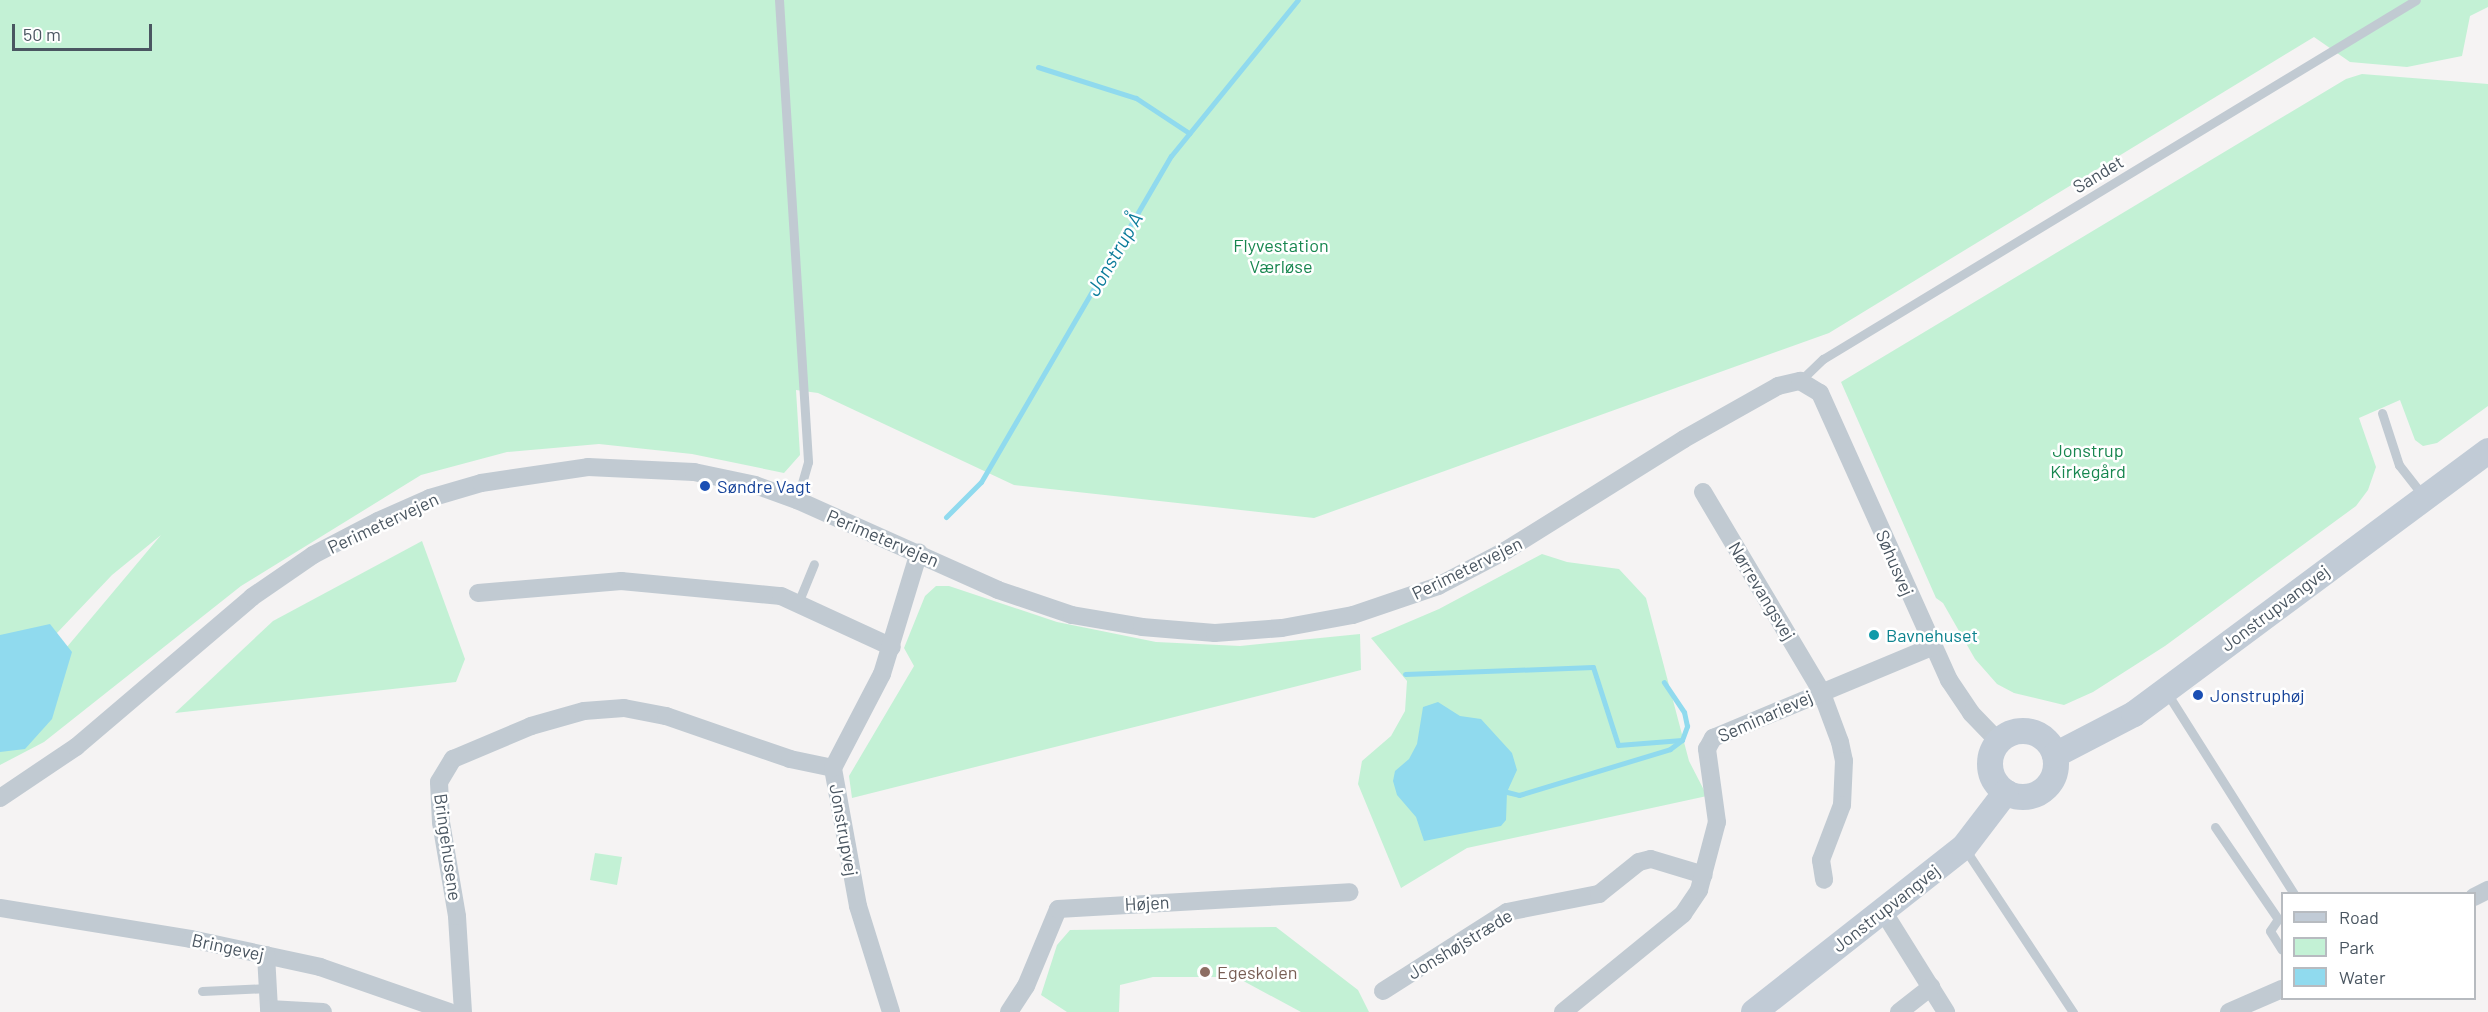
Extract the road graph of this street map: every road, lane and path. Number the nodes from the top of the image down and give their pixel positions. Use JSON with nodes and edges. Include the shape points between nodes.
{"nodes":[{"id":1,"x":779,"y":0,"type":"edge"},
{"id":2,"x":2416,"y":0,"type":"edge"},
{"id":3,"x":1800,"y":381,"type":"junction"},
{"id":4,"x":2382,"y":413,"type":"dead end"},
{"id":5,"x":2488,"y":451,"type":"edge"},
{"id":6,"x":1703,"y":492,"type":"dead end"},
{"id":7,"x":2424,"y":497,"type":"junction"},
{"id":8,"x":797,"y":500,"type":"junction"},
{"id":9,"x":919,"y":552,"type":"junction"},
{"id":10,"x":814,"y":564,"type":"dead end"},
{"id":11,"x":478,"y":593,"type":"dead end"},
{"id":12,"x":798,"y":603,"type":"junction"},
{"id":13,"x":892,"y":647,"type":"junction"},
{"id":14,"x":1932,"y":647,"type":"junction"},
{"id":15,"x":2164,"y":690,"type":"junction"},
{"id":16,"x":1821,"y":691,"type":"junction"},
{"id":17,"x":1999,"y":742,"type":"junction"},
{"id":18,"x":2055,"y":755,"type":"junction"},
{"id":19,"x":833,"y":768,"type":"junction"},
{"id":20,"x":2006,"y":792,"type":"junction"},
{"id":21,"x":0,"y":798,"type":"edge"},
{"id":22,"x":2216,"y":827,"type":"dead end"},
{"id":23,"x":1964,"y":847,"type":"junction"},
{"id":24,"x":1704,"y":875,"type":"junction"},
{"id":25,"x":1824,"y":880,"type":"dead end"},
{"id":26,"x":1350,"y":892,"type":"dead end"},
{"id":27,"x":2293,"y":892,"type":"edge"},
{"id":28,"x":0,"y":909,"type":"edge"},
{"id":29,"x":1883,"y":911,"type":"junction"},
{"id":30,"x":2281,"y":947,"type":"edge"},
{"id":31,"x":266,"y":955,"type":"junction"},
{"id":32,"x":1931,"y":987,"type":"junction"},
{"id":33,"x":268,"y":988,"type":"junction"},
{"id":34,"x":2281,"y":989,"type":"edge"},
{"id":35,"x":1383,"y":990,"type":"dead end"},
{"id":36,"x":202,"y":991,"type":"dead end"},
{"id":37,"x":421,"y":1008,"type":"edge"},
{"id":38,"x":322,"y":1011,"type":"edge"},
{"id":39,"x":449,"y":1012,"type":"edge"},
{"id":40,"x":463,"y":1012,"type":"edge"},
{"id":41,"x":891,"y":1012,"type":"edge"},
{"id":42,"x":1009,"y":1012,"type":"edge"},
{"id":43,"x":1563,"y":1012,"type":"edge"},
{"id":44,"x":1754,"y":1012,"type":"edge"},
{"id":45,"x":1899,"y":1012,"type":"edge"},
{"id":46,"x":1946,"y":1012,"type":"edge"},
{"id":47,"x":2073,"y":1012,"type":"edge"},
{"id":48,"x":2229,"y":1012,"type":"edge"}],
"edges":[{"from":1,"to":8,"type":"lane","via":[[808,462]]},
{"from":2,"to":3,"type":"lane","name":"Sandet","via":[[1823,359]]},
{"from":3,"to":9,"type":"street","name":"Perimetervejen","via":[[1778,386],[1684,439],[1505,551],[1438,586],[1348,616],[1282,628],[1215,633],[1143,627],[1072,615],[998,590]]},
{"from":3,"to":14,"type":"street","name":"Søhusvej","via":[[1820,393]]},
{"from":4,"to":7,"type":"lane","via":[[2399,465]]},
{"from":5,"to":7,"type":"street","name":"Jonstrupvangvej"},
{"from":6,"to":16,"type":"street","name":"Nørrevangsvej"},
{"from":7,"to":15,"type":"street","name":"Jonstrupvangvej"},
{"from":8,"to":9,"type":"street","name":"Perimetervejen"},
{"from":8,"to":21,"type":"street","name":"Perimetervejen","via":[[744,483],[639,467],[527,474],[430,498],[313,555],[252,597],[76,747]]},
{"from":9,"to":13,"type":"street","name":"Jonstrupvej"},
{"from":10,"to":12,"type":"lane"},
{"from":11,"to":12,"type":"street","via":[[621,581],[781,596]]},
{"from":12,"to":13,"type":"street"},
{"from":13,"to":19,"type":"street","name":"Jonstrupvej"},
{"from":14,"to":16,"type":"street","name":"Seminarievej"},
{"from":14,"to":17,"type":"street","name":"Søhusvej","via":[[1971,713]]},
{"from":15,"to":18,"type":"street","name":"Jonstrupvangvej","via":[[2134,714]]},
{"from":15,"to":27,"type":"lane"},
{"from":16,"to":24,"type":"street","name":"Seminarievej","via":[[1708,742],[1716,822]]},
{"from":16,"to":25,"type":"street","name":"Nørrevangsvej","via":[[1840,742],[1844,780],[1842,805],[1821,860]]},
{"from":17,"to":18,"type":"street","via":[[2013,733],[2030,732],[2045,740]]},
{"from":17,"to":20,"type":"street","via":[[1990,769]]},
{"from":18,"to":20,"type":"street","via":[[2055,772],[2046,788],[2031,796]]},
{"from":19,"to":40,"type":"street","name":"Bringehusene","via":[[790,759],[666,716],[624,708],[584,711],[531,726],[453,759],[439,782],[440,812],[457,916]]},
{"from":19,"to":41,"type":"street","name":"Jonstrupvej","via":[[858,906]]},
{"from":20,"to":23,"type":"street","name":"Jonstrupvangvej"},
{"from":22,"to":30,"type":"lane","via":[[2278,919],[2270,931]]},
{"from":23,"to":29,"type":"street","name":"Jonstrupvangvej"},
{"from":23,"to":47,"type":"lane"},
{"from":24,"to":35,"type":"street","name":"Jonshøjstræde","via":[[1651,859],[1638,862],[1599,894],[1507,912]]},
{"from":24,"to":43,"type":"street","name":"Seminarievej","via":[[1683,914]]},
{"from":26,"to":42,"type":"street","name":"Højen","via":[[1058,909],[1026,986]]},
{"from":28,"to":31,"type":"street","name":"Bringevej"},
{"from":29,"to":32,"type":"street"},
{"from":29,"to":44,"type":"street","name":"Jonstrupvangvej"},
{"from":31,"to":33,"type":"street"},
{"from":31,"to":37,"type":"street","name":"Bringevej","via":[[320,967]]},
{"from":32,"to":45,"type":"street"},
{"from":32,"to":46,"type":"street"},
{"from":33,"to":36,"type":"lane"},
{"from":33,"to":38,"type":"street","via":[[269,1009]]},
{"from":34,"to":48,"type":"street"},
{"from":37,"to":39,"type":"street","name":"Bringevej"}]}
